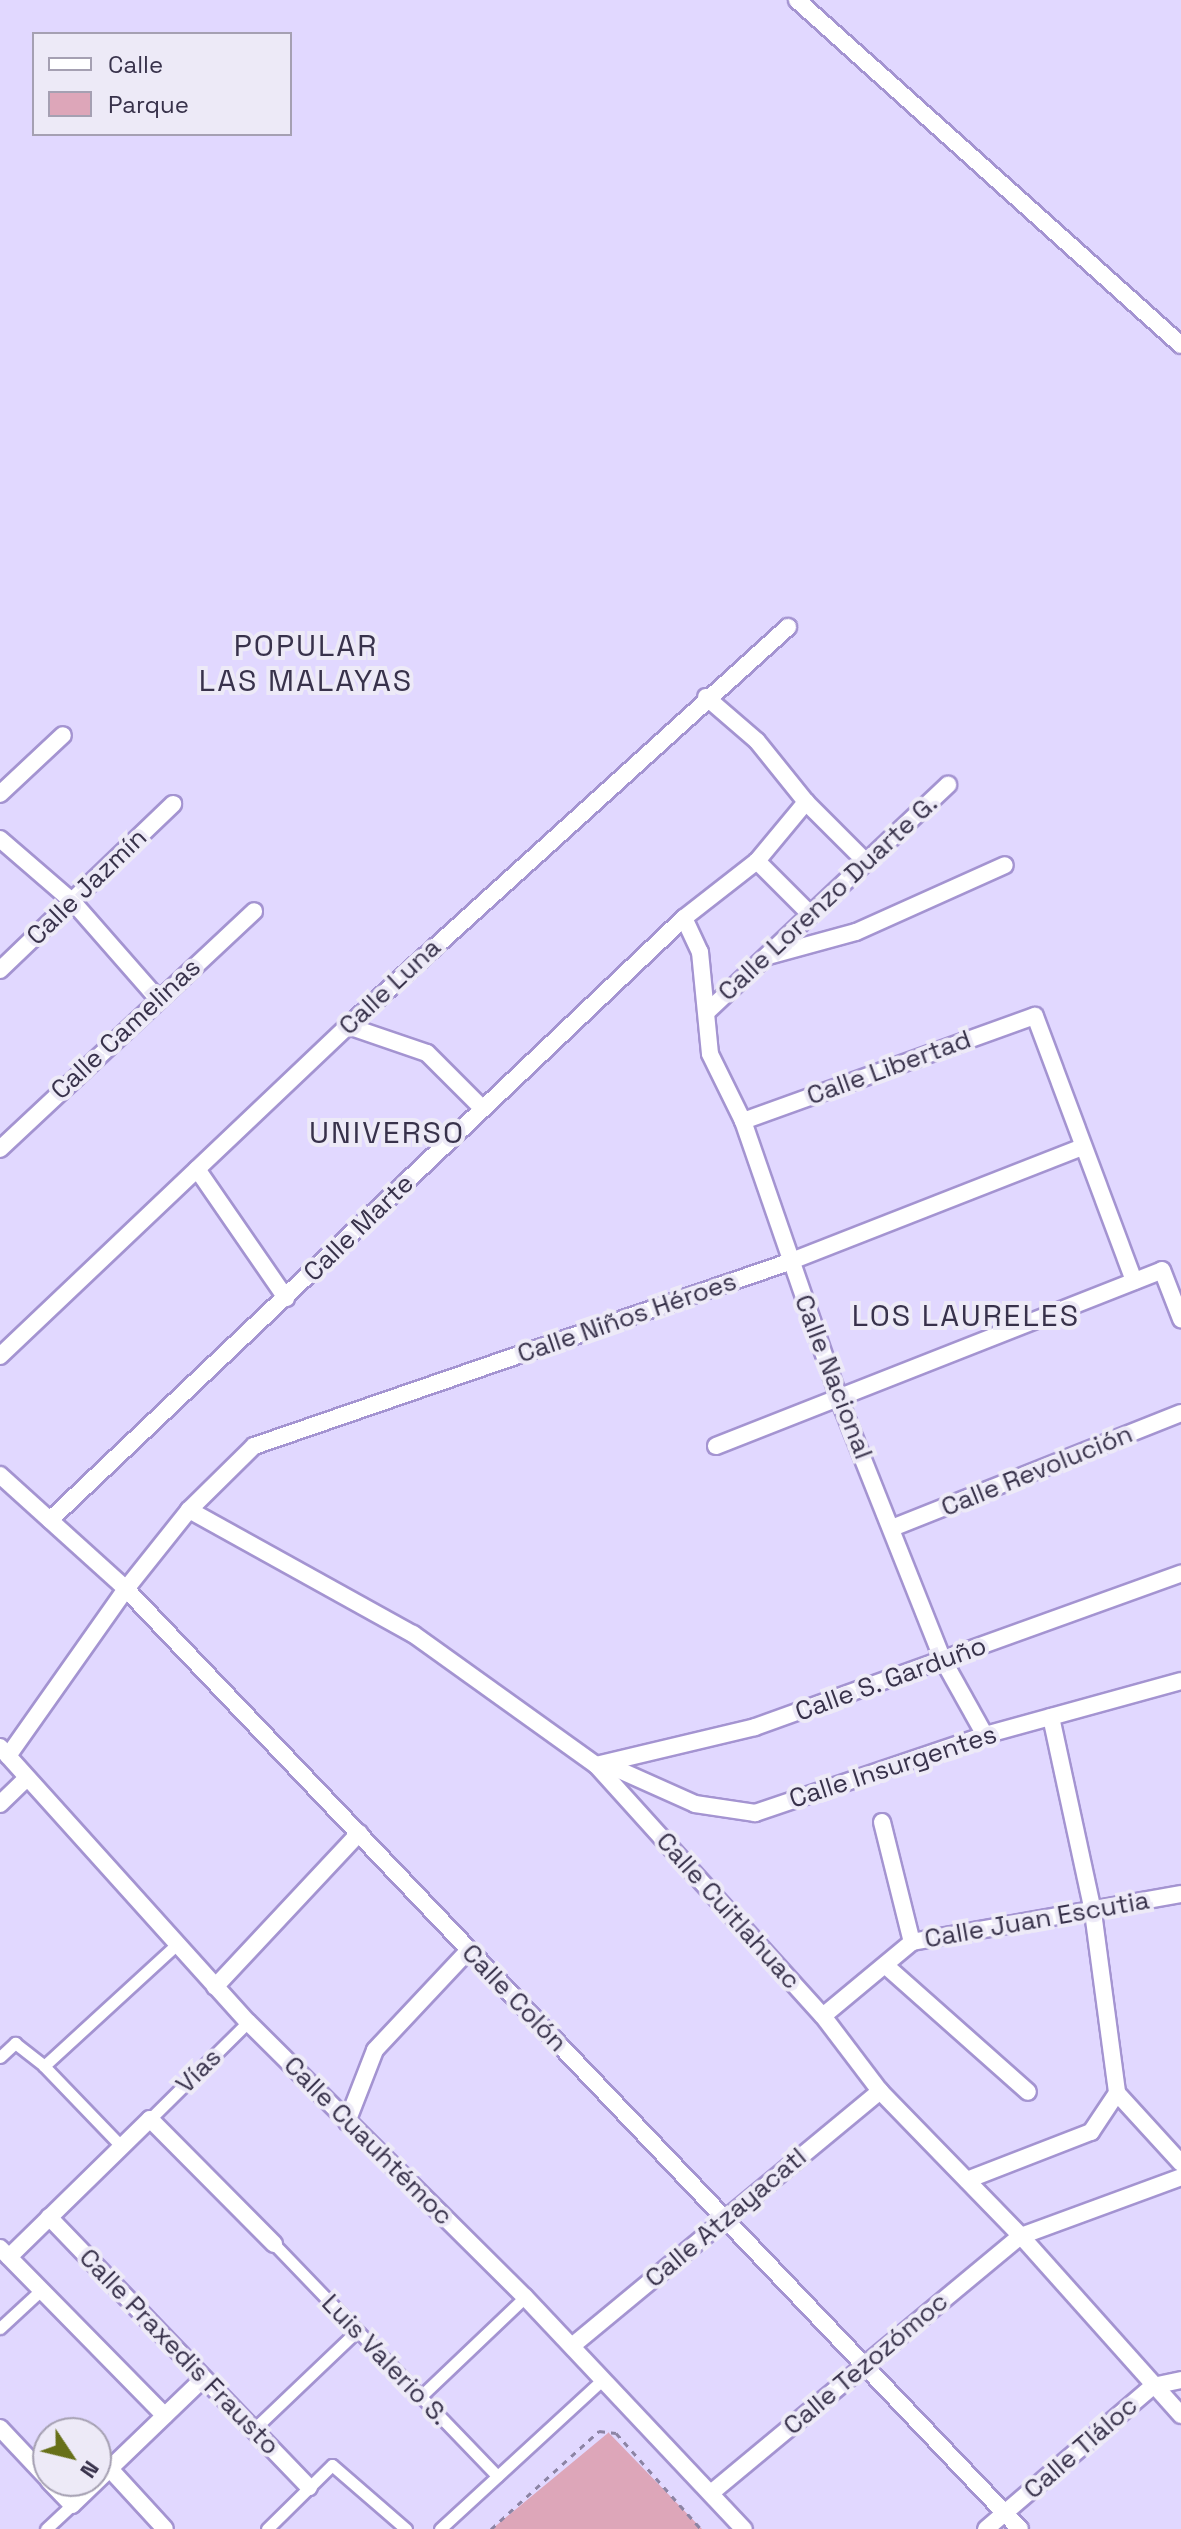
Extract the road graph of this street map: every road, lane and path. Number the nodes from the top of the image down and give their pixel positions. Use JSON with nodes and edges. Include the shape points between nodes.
{"nodes":[{"id":1,"x":797,"y":0,"type":"edge"},
{"id":2,"x":1181,"y":345,"type":"edge"},
{"id":3,"x":788,"y":627,"type":"dead end"},
{"id":4,"x":706,"y":697,"type":"junction"},
{"id":5,"x":63,"y":735,"type":"dead end"},
{"id":6,"x":948,"y":785,"type":"dead end"},
{"id":7,"x":0,"y":794,"type":"edge"},
{"id":8,"x":806,"y":802,"type":"junction"},
{"id":9,"x":173,"y":804,"type":"dead end"},
{"id":10,"x":0,"y":839,"type":"edge"},
{"id":11,"x":757,"y":861,"type":"junction"},
{"id":12,"x":865,"y":861,"type":"junction"},
{"id":13,"x":1005,"y":865,"type":"dead end"},
{"id":14,"x":73,"y":902,"type":"junction"},
{"id":15,"x":254,"y":911,"type":"dead end"},
{"id":16,"x":811,"y":915,"type":"junction"},
{"id":17,"x":684,"y":918,"type":"junction"},
{"id":18,"x":767,"y":956,"type":"junction"},
{"id":19,"x":0,"y":970,"type":"edge"},
{"id":20,"x":157,"y":998,"type":"junction"},
{"id":21,"x":708,"y":1011,"type":"junction"},
{"id":22,"x":348,"y":1026,"type":"junction"},
{"id":23,"x":483,"y":1109,"type":"junction"},
{"id":24,"x":743,"y":1121,"type":"junction"},
{"id":25,"x":1082,"y":1147,"type":"junction"},
{"id":26,"x":0,"y":1149,"type":"edge"},
{"id":27,"x":197,"y":1169,"type":"junction"},
{"id":28,"x":789,"y":1262,"type":"junction"},
{"id":29,"x":1134,"y":1281,"type":"junction"},
{"id":30,"x":286,"y":1298,"type":"junction"},
{"id":31,"x":1181,"y":1319,"type":"edge"},
{"id":32,"x":0,"y":1356,"type":"edge"},
{"id":33,"x":839,"y":1399,"type":"junction"},
{"id":34,"x":1181,"y":1413,"type":"edge"},
{"id":35,"x":716,"y":1446,"type":"dead end"},
{"id":36,"x":0,"y":1475,"type":"edge"},
{"id":37,"x":189,"y":1510,"type":"junction"},
{"id":38,"x":50,"y":1520,"type":"junction"},
{"id":39,"x":892,"y":1528,"type":"junction"},
{"id":40,"x":1181,"y":1574,"type":"edge"},
{"id":41,"x":126,"y":1589,"type":"junction"},
{"id":42,"x":943,"y":1660,"type":"junction"},
{"id":43,"x":1181,"y":1681,"type":"edge"},
{"id":44,"x":1051,"y":1717,"type":"junction"},
{"id":45,"x":985,"y":1735,"type":"junction"},
{"id":46,"x":4,"y":1752,"type":"edge"},
{"id":47,"x":602,"y":1765,"type":"junction"},
{"id":48,"x":27,"y":1778,"type":"junction"},
{"id":49,"x":0,"y":1804,"type":"edge"},
{"id":50,"x":882,"y":1822,"type":"dead end"},
{"id":51,"x":359,"y":1833,"type":"junction"},
{"id":52,"x":1181,"y":1894,"type":"edge"},
{"id":53,"x":1093,"y":1912,"type":"junction"},
{"id":54,"x":912,"y":1942,"type":"junction"},
{"id":55,"x":176,"y":1945,"type":"junction"},
{"id":56,"x":469,"y":1950,"type":"junction"},
{"id":57,"x":885,"y":1965,"type":"junction"},
{"id":58,"x":215,"y":1987,"type":"junction"},
{"id":59,"x":823,"y":2016,"type":"junction"},
{"id":60,"x":248,"y":2022,"type":"junction"},
{"id":61,"x":0,"y":2057,"type":"edge"},
{"id":62,"x":44,"y":2066,"type":"junction"},
{"id":63,"x":880,"y":2091,"type":"junction"},
{"id":64,"x":1028,"y":2092,"type":"dead end"},
{"id":65,"x":1117,"y":2093,"type":"junction"},
{"id":66,"x":150,"y":2119,"type":"junction"},
{"id":67,"x":347,"y":2122,"type":"junction"},
{"id":68,"x":121,"y":2146,"type":"junction"},
{"id":69,"x":1181,"y":2163,"type":"edge"},
{"id":70,"x":1181,"y":2177,"type":"edge"},
{"id":71,"x":967,"y":2180,"type":"junction"},
{"id":72,"x":49,"y":2217,"type":"junction"},
{"id":73,"x":724,"y":2218,"type":"junction"},
{"id":74,"x":1021,"y":2236,"type":"junction"},
{"id":75,"x":274,"y":2244,"type":"joint"},
{"id":76,"x":4,"y":2252,"type":"edge"},
{"id":77,"x":41,"y":2290,"type":"junction"},
{"id":78,"x":525,"y":2297,"type":"junction"},
{"id":79,"x":0,"y":2328,"type":"edge"},
{"id":80,"x":357,"y":2331,"type":"junction"},
{"id":81,"x":572,"y":2346,"type":"junction"},
{"id":82,"x":863,"y":2364,"type":"junction"},
{"id":83,"x":203,"y":2379,"type":"junction"},
{"id":84,"x":603,"y":2379,"type":"junction"},
{"id":85,"x":1181,"y":2380,"type":"edge"},
{"id":86,"x":1153,"y":2386,"type":"junction"},
{"id":87,"x":420,"y":2397,"type":"junction"},
{"id":88,"x":1181,"y":2415,"type":"edge"},
{"id":89,"x":165,"y":2416,"type":"junction"},
{"id":90,"x":254,"y":2429,"type":"junction"},
{"id":91,"x":1,"y":2431,"type":"edge"},
{"id":92,"x":32,"y":2463,"type":"edge"},
{"id":93,"x":112,"y":2467,"type":"edge"},
{"id":94,"x":112,"y":2471,"type":"edge"},
{"id":95,"x":497,"y":2476,"type":"junction"},
{"id":96,"x":309,"y":2487,"type":"junction"},
{"id":97,"x":711,"y":2493,"type":"junction"},
{"id":98,"x":65,"y":2497,"type":"edge"},
{"id":99,"x":80,"y":2497,"type":"edge"},
{"id":100,"x":72,"y":2505,"type":"junction"},
{"id":101,"x":1005,"y":2513,"type":"junction"},
{"id":102,"x":46,"y":2529,"type":"edge"},
{"id":103,"x":165,"y":2529,"type":"edge"},
{"id":104,"x":267,"y":2529,"type":"edge"},
{"id":105,"x":406,"y":2529,"type":"edge"},
{"id":106,"x":440,"y":2529,"type":"edge"},
{"id":107,"x":491,"y":2529,"type":"edge"},
{"id":108,"x":701,"y":2529,"type":"edge"},
{"id":109,"x":744,"y":2529,"type":"edge"},
{"id":110,"x":986,"y":2529,"type":"edge"},
{"id":111,"x":1020,"y":2529,"type":"edge"}],
"edges":[{"from":1,"to":2,"type":"street"},
{"from":3,"to":4,"type":"street","name":"Calle Luna"},
{"from":4,"to":8,"type":"street","via":[[757,741]]},
{"from":4,"to":22,"type":"street","name":"Calle Luna"},
{"from":5,"to":7,"type":"street"},
{"from":6,"to":12,"type":"street","name":"Calle Lorenzo Duarte G."},
{"from":8,"to":11,"type":"street","name":"Calle Marte"},
{"from":8,"to":12,"type":"street"},
{"from":9,"to":14,"type":"street","name":"Calle Jazmín"},
{"from":10,"to":14,"type":"street"},
{"from":11,"to":16,"type":"street"},
{"from":11,"to":17,"type":"street","name":"Calle Marte"},
{"from":12,"to":16,"type":"street","name":"Calle Lorenzo Duarte G."},
{"from":13,"to":18,"type":"street","via":[[856,932]]},
{"from":14,"to":19,"type":"street","name":"Calle Jazmín"},
{"from":14,"to":20,"type":"street"},
{"from":15,"to":20,"type":"street","name":"Calle Camelinas"},
{"from":16,"to":18,"type":"street","name":"Calle Lorenzo Duarte G."},
{"from":17,"to":21,"type":"street","name":"Calle Nacional","via":[[700,952]]},
{"from":17,"to":23,"type":"street","name":"Calle Marte"},
{"from":18,"to":21,"type":"street","name":"Calle Lorenzo Duarte G."},
{"from":20,"to":26,"type":"street","name":"Calle Camelinas"},
{"from":21,"to":24,"type":"street","name":"Calle Nacional","via":[[704,1033],[710,1054]]},
{"from":22,"to":23,"type":"street","via":[[427,1053]]},
{"from":22,"to":27,"type":"street","name":"Calle Luna"},
{"from":23,"to":30,"type":"street","name":"Calle Marte"},
{"from":24,"to":25,"type":"street","name":"Calle Libertad","via":[[1035,1016]]},
{"from":24,"to":28,"type":"street","name":"Calle Nacional"},
{"from":25,"to":28,"type":"street","name":"Calle Niños Héroes"},
{"from":25,"to":29,"type":"street"},
{"from":27,"to":30,"type":"street"},
{"from":27,"to":32,"type":"street","name":"Calle Luna"},
{"from":28,"to":33,"type":"street","name":"Calle Nacional"},
{"from":28,"to":37,"type":"street","name":"Calle Niños Héroes","via":[[254,1446]]},
{"from":29,"to":31,"type":"street","via":[[1162,1270]]},
{"from":29,"to":33,"type":"street"},
{"from":30,"to":38,"type":"street","name":"Calle Marte"},
{"from":33,"to":35,"type":"street"},
{"from":33,"to":39,"type":"street","name":"Calle Nacional"},
{"from":34,"to":39,"type":"street","name":"Calle Revolución"},
{"from":36,"to":38,"type":"street","name":"Calle Colón"},
{"from":37,"to":41,"type":"street"},
{"from":37,"to":47,"type":"street","name":"Calle Cuitlahuac","via":[[413,1634]]},
{"from":38,"to":41,"type":"street","name":"Calle Colón"},
{"from":39,"to":42,"type":"street","name":"Calle Nacional"},
{"from":40,"to":42,"type":"street","name":"Calle S. Garduño"},
{"from":41,"to":46,"type":"street"},
{"from":41,"to":51,"type":"street","name":"Calle Colón"},
{"from":42,"to":45,"type":"street","name":"Calle Nacional"},
{"from":42,"to":47,"type":"street","name":"Calle S. Garduño","via":[[755,1727]]},
{"from":43,"to":44,"type":"street","name":"Calle Insurgentes"},
{"from":44,"to":45,"type":"street","name":"Calle Insurgentes"},
{"from":44,"to":53,"type":"street"},
{"from":45,"to":47,"type":"street","name":"Calle Insurgentes","via":[[755,1813],[695,1804]]},
{"from":46,"to":48,"type":"street","name":"Calle Cuauhtémoc"},
{"from":47,"to":59,"type":"street","name":"Calle Cuitlahuac"},
{"from":48,"to":49,"type":"street"},
{"from":48,"to":55,"type":"street","name":"Calle Cuauhtémoc"},
{"from":50,"to":54,"type":"street"},
{"from":51,"to":56,"type":"street","name":"Calle Colón"},
{"from":51,"to":58,"type":"street"},
{"from":52,"to":53,"type":"street","name":"Calle Juan Escutia"},
{"from":53,"to":54,"type":"street","name":"Calle Juan Escutia"},
{"from":53,"to":65,"type":"street"},
{"from":54,"to":57,"type":"street","name":"Calle Juan Escutia"},
{"from":55,"to":58,"type":"street","name":"Calle Cuauhtémoc"},
{"from":55,"to":62,"type":"street"},
{"from":56,"to":67,"type":"street","via":[[375,2050]]},
{"from":56,"to":73,"type":"street","name":"Calle Colón"},
{"from":57,"to":59,"type":"street","name":"Calle Juan Escutia"},
{"from":57,"to":64,"type":"street"},
{"from":58,"to":60,"type":"street","name":"Calle Cuauhtémoc"},
{"from":59,"to":63,"type":"street","name":"Calle Cuitlahuac"},
{"from":60,"to":66,"type":"street","name":"Vías"},
{"from":60,"to":67,"type":"street","name":"Calle Cuauhtémoc"},
{"from":61,"to":62,"type":"street","via":[[15,2043]]},
{"from":62,"to":68,"type":"street"},
{"from":63,"to":71,"type":"street","name":"Calle Cuitlahuac"},
{"from":63,"to":73,"type":"street","name":"Calle Atzayacatl"},
{"from":65,"to":69,"type":"street"},
{"from":65,"to":71,"type":"street","via":[[1091,2132]]},
{"from":66,"to":68,"type":"street"},
{"from":66,"to":75,"type":"street"},
{"from":67,"to":78,"type":"street","name":"Calle Cuauhtémoc"},
{"from":68,"to":72,"type":"street"},
{"from":70,"to":74,"type":"street","name":"Calle Tezozómoc"},
{"from":71,"to":74,"type":"street","name":"Calle Cuitlahuac"},
{"from":72,"to":76,"type":"street"},
{"from":72,"to":83,"type":"street","name":"Calle Praxedis Frausto"},
{"from":73,"to":81,"type":"street","name":"Calle Atzayacatl"},
{"from":73,"to":82,"type":"street","name":"Calle Colón"},
{"from":74,"to":82,"type":"street","name":"Calle Tezozómoc"},
{"from":74,"to":86,"type":"street","name":"Calle Cuitlahuac"},
{"from":75,"to":80,"type":"street","name":"Luis Valerio S."},
{"from":76,"to":77,"type":"street"},
{"from":77,"to":79,"type":"street"},
{"from":77,"to":89,"type":"street"},
{"from":78,"to":81,"type":"street","name":"Calle Cuauhtémoc"},
{"from":78,"to":87,"type":"street"},
{"from":80,"to":87,"type":"street","name":"Luis Valerio S."},
{"from":80,"to":90,"type":"street"},
{"from":81,"to":84,"type":"street","name":"Calle Cuauhtémoc"},
{"from":82,"to":97,"type":"street","name":"Calle Tezozómoc"},
{"from":82,"to":101,"type":"street","name":"Calle Colón"},
{"from":83,"to":89,"type":"street"},
{"from":83,"to":90,"type":"street","name":"Calle Praxedis Frausto"},
{"from":84,"to":95,"type":"street"},
{"from":84,"to":97,"type":"street","name":"Calle Cuauhtémoc"},
{"from":85,"to":86,"type":"street","name":"Calle Tláloc"},
{"from":86,"to":88,"type":"street","name":"Calle Cuitlahuac"},
{"from":86,"to":101,"type":"street","name":"Calle Tláloc"},
{"from":87,"to":95,"type":"street","name":"Luis Valerio S."},
{"from":89,"to":93,"type":"street"},
{"from":90,"to":96,"type":"street","name":"Calle Praxedis Frausto"},
{"from":91,"to":92,"type":"street"},
{"from":94,"to":103,"type":"street"},
{"from":95,"to":106,"type":"street"},
{"from":96,"to":104,"type":"street"},
{"from":96,"to":105,"type":"street","via":[[332,2465]]},
{"from":97,"to":109,"type":"street","name":"Calle Cuauhtémoc"},
{"from":98,"to":100,"type":"street"},
{"from":99,"to":100,"type":"street"},
{"from":100,"to":102,"type":"street"},
{"from":101,"to":110,"type":"street","name":"Calle Tláloc"},
{"from":101,"to":111,"type":"street","name":"Calle Colón"},
{"from":107,"to":108,"type":"path","via":[[599,2431],[616,2433]]}]}
